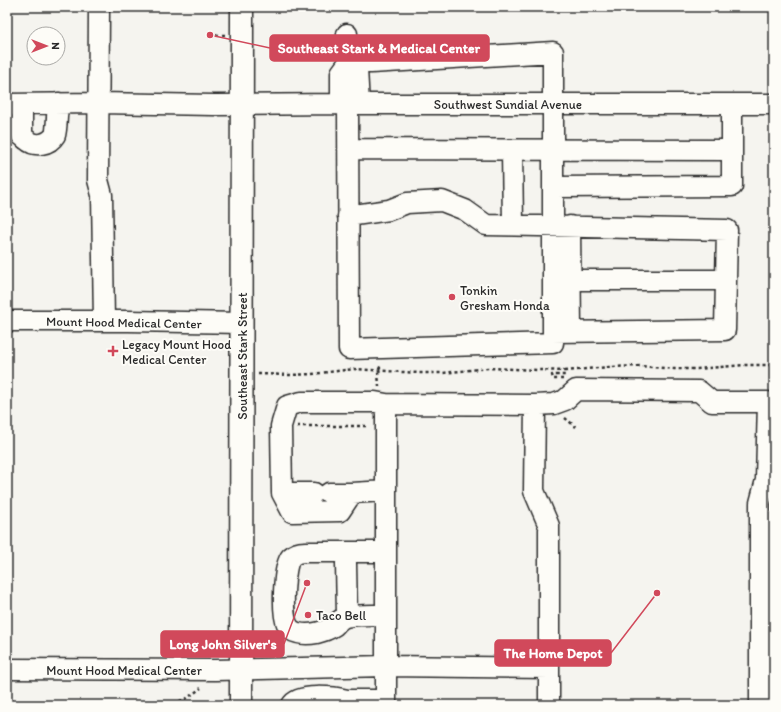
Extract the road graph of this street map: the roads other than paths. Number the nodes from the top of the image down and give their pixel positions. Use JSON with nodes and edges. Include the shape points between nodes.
{"nodes":[{"id":1,"x":99,"y":7,"type":"edge"},
{"id":2,"x":242,"y":7,"type":"edge"},
{"id":3,"x":347,"y":34,"type":"dead end"},
{"id":4,"x":349,"y":62,"type":"junction"},
{"id":5,"x":58,"y":103,"type":"junction"},
{"id":6,"x":99,"y":103,"type":"junction"},
{"id":7,"x":14,"y":104,"type":"edge"},
{"id":8,"x":242,"y":104,"type":"junction"},
{"id":9,"x":349,"y":104,"type":"junction"},
{"id":10,"x":553,"y":104,"type":"junction"},
{"id":11,"x":732,"y":104,"type":"junction"},
{"id":12,"x":774,"y":104,"type":"edge"},
{"id":13,"x":348,"y":149,"type":"junction"},
{"id":14,"x":512,"y":150,"type":"junction"},
{"id":15,"x":553,"y":150,"type":"junction"},
{"id":16,"x":732,"y":150,"type":"junction"},
{"id":17,"x":553,"y":187,"type":"junction"},
{"id":18,"x":348,"y":216,"type":"junction"},
{"id":19,"x":513,"y":225,"type":"junction"},
{"id":20,"x":561,"y":226,"type":"junction"},
{"id":21,"x":570,"y":280,"type":"junction"},
{"id":22,"x":726,"y":280,"type":"junction"},
{"id":23,"x":7,"y":321,"type":"edge"},
{"id":24,"x":104,"y":321,"type":"junction"},
{"id":25,"x":242,"y":323,"type":"junction"},
{"id":26,"x":562,"y":332,"type":"junction"},
{"id":27,"x":386,"y":404,"type":"junction"},
{"id":28,"x":535,"y":405,"type":"junction"},
{"id":29,"x":386,"y":491,"type":"junction"},
{"id":30,"x":282,"y":493,"type":"junction"},
{"id":31,"x":352,"y":493,"type":"junction"},
{"id":32,"x":386,"y":552,"type":"junction"},
{"id":33,"x":346,"y":562,"type":"dead end"},
{"id":34,"x":386,"y":615,"type":"junction"},
{"id":35,"x":343,"y":619,"type":"junction"},
{"id":36,"x":767,"y":634,"type":"edge"},
{"id":37,"x":386,"y":666,"type":"junction"},
{"id":38,"x":549,"y":668,"type":"junction"},
{"id":39,"x":7,"y":669,"type":"edge"},
{"id":40,"x":241,"y":670,"type":"junction"},
{"id":41,"x":345,"y":703,"type":"edge"},
{"id":42,"x":386,"y":703,"type":"edge"},
{"id":43,"x":241,"y":705,"type":"edge"},
{"id":44,"x":292,"y":705,"type":"edge"},
{"id":45,"x":548,"y":705,"type":"edge"},
{"id":46,"x":760,"y":705,"type":"edge"}],
"edges":[{"from":1,"to":6,"type":"street"},
{"from":2,"to":8,"type":"main road","name":"Southeast Stark Street"},
{"from":3,"to":4,"type":"street"},
{"from":4,"to":9,"type":"street","via":[[357,69]]},
{"from":4,"to":10,"type":"street","via":[[553,52]]},
{"from":5,"to":6,"type":"street"},
{"from":5,"to":7,"type":"street"},
{"from":5,"to":7,"type":"street","via":[[56,134],[46,143],[39,144],[33,144],[22,136]]},
{"from":6,"to":8,"type":"street"},
{"from":6,"to":24,"type":"street","via":[[98,180],[102,195]]},
{"from":8,"to":9,"type":"street","name":"Southwest Sundial Avenue"},
{"from":8,"to":25,"type":"main road","name":"Southeast Stark Street"},
{"from":9,"to":10,"type":"street","name":"Southwest Sundial Avenue"},
{"from":9,"to":13,"type":"street"},
{"from":10,"to":11,"type":"street","name":"Southwest Sundial Avenue"},
{"from":10,"to":15,"type":"street"},
{"from":11,"to":12,"type":"street","name":"Southwest Sundial Avenue"},
{"from":11,"to":16,"type":"street"},
{"from":13,"to":14,"type":"street"},
{"from":13,"to":18,"type":"street"},
{"from":14,"to":15,"type":"street"},
{"from":14,"to":19,"type":"street"},
{"from":15,"to":16,"type":"street"},
{"from":15,"to":17,"type":"street"},
{"from":16,"to":17,"type":"street","via":[[732,186]]},
{"from":17,"to":20,"type":"street"},
{"from":18,"to":19,"type":"street","via":[[389,210],[407,203],[442,201],[465,210],[486,225]]},
{"from":18,"to":26,"type":"street","via":[[349,349],[553,343]]},
{"from":19,"to":20,"type":"street"},
{"from":20,"to":21,"type":"street"},
{"from":20,"to":22,"type":"street","via":[[726,230]]},
{"from":20,"to":26,"type":"street"},
{"from":21,"to":22,"type":"street"},
{"from":21,"to":26,"type":"street"},
{"from":22,"to":26,"type":"street","via":[[725,330]]},
{"from":23,"to":24,"type":"street","name":"Mount Hood Medical Center"},
{"from":24,"to":25,"type":"street","name":"Mount Hood Medical Center"},
{"from":25,"to":40,"type":"main road","name":"Southeast Stark Street"},
{"from":27,"to":28,"type":"street"},
{"from":27,"to":29,"type":"street"},
{"from":27,"to":30,"type":"street","via":[[301,402],[287,406],[281,426]]},
{"from":28,"to":36,"type":"street","via":[[554,404],[565,400],[576,390],[698,391],[712,402],[768,402],[766,480],[760,503]]},
{"from":28,"to":38,"type":"street","via":[[534,491],[550,526]]},
{"from":29,"to":31,"type":"street"},
{"from":29,"to":32,"type":"street"},
{"from":30,"to":31,"type":"street"},
{"from":30,"to":31,"type":"street","via":[[292,512],[340,512]]},
{"from":32,"to":34,"type":"street"},
{"from":32,"to":35,"type":"street","via":[[305,552],[291,557],[284,589],[286,623],[290,628],[301,634],[318,632]]},
{"from":33,"to":35,"type":"street"},
{"from":34,"to":35,"type":"street"},
{"from":34,"to":37,"type":"street"},
{"from":36,"to":46,"type":"street"},
{"from":37,"to":38,"type":"street","name":"Mount Hood Medical Center"},
{"from":37,"to":40,"type":"street","name":"Mount Hood Medical Center"},
{"from":37,"to":42,"type":"street"},
{"from":38,"to":45,"type":"street"},
{"from":39,"to":40,"type":"street","name":"Mount Hood Medical Center"},
{"from":40,"to":43,"type":"main road","name":"Southeast Stark Street"},
{"from":41,"to":42,"type":"street"},
{"from":41,"to":44,"type":"street","via":[[333,698],[304,698],[298,699]]}]}
